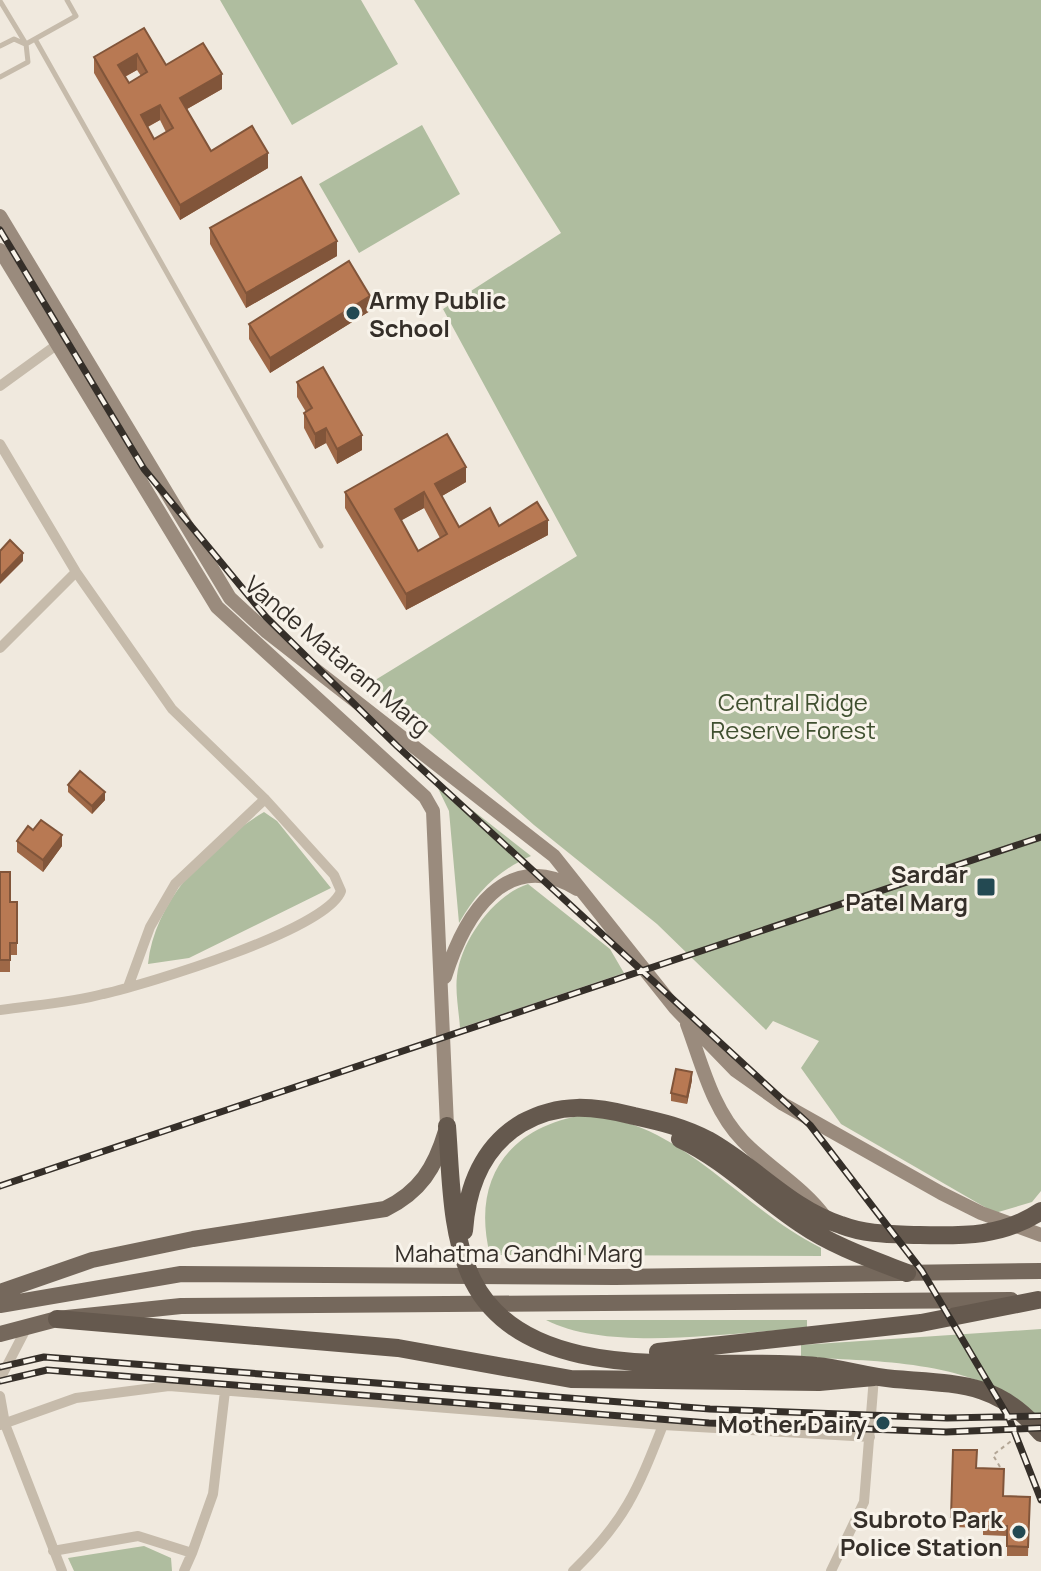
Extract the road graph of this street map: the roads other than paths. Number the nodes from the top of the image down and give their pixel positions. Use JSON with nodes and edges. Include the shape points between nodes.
{"nodes":[{"id":1,"x":67,"y":0,"type":"edge"},
{"id":2,"x":0,"y":1,"type":"edge"},
{"id":3,"x":35,"y":39,"type":"junction"},
{"id":4,"x":26,"y":44,"type":"junction"},
{"id":5,"x":0,"y":46,"type":"edge"},
{"id":6,"x":0,"y":77,"type":"edge"},
{"id":7,"x":0,"y":216,"type":"edge"},
{"id":8,"x":0,"y":250,"type":"edge"},
{"id":9,"x":73,"y":333,"type":"junction"},
{"id":10,"x":56,"y":343,"type":"junction"},
{"id":11,"x":0,"y":386,"type":"edge"},
{"id":12,"x":0,"y":444,"type":"edge"},
{"id":13,"x":321,"y":546,"type":"dead end"},
{"id":14,"x":76,"y":572,"type":"junction"},
{"id":15,"x":0,"y":648,"type":"edge"},
{"id":16,"x":265,"y":799,"type":"junction"},
{"id":17,"x":585,"y":894,"type":"junction"},
{"id":18,"x":128,"y":987,"type":"junction"},
{"id":19,"x":441,"y":989,"type":"junction"},
{"id":20,"x":0,"y":1010,"type":"edge"},
{"id":21,"x":686,"y":1020,"type":"junction"},
{"id":22,"x":635,"y":1116,"type":"junction"},
{"id":23,"x":447,"y":1126,"type":"junction"},
{"id":24,"x":1041,"y":1211,"type":"edge"},
{"id":25,"x":828,"y":1221,"type":"junction"},
{"id":26,"x":1041,"y":1235,"type":"edge"},
{"id":27,"x":465,"y":1253,"type":"junction"},
{"id":28,"x":1041,"y":1271,"type":"edge"},
{"id":29,"x":907,"y":1273,"type":"junction"},
{"id":30,"x":0,"y":1292,"type":"edge"},
{"id":31,"x":1040,"y":1300,"type":"edge"},
{"id":32,"x":0,"y":1305,"type":"edge"},
{"id":33,"x":57,"y":1319,"type":"junction"},
{"id":34,"x":27,"y":1327,"type":"junction"},
{"id":35,"x":0,"y":1334,"type":"edge"},
{"id":36,"x":600,"y":1360,"type":"junction"},
{"id":37,"x":874,"y":1377,"type":"junction"},
{"id":38,"x":0,"y":1379,"type":"edge"},
{"id":39,"x":225,"y":1391,"type":"junction"},
{"id":40,"x":0,"y":1396,"type":"edge"},
{"id":41,"x":2,"y":1424,"type":"edge"},
{"id":42,"x":663,"y":1425,"type":"junction"},
{"id":43,"x":1037,"y":1428,"type":"edge"},
{"id":44,"x":870,"y":1437,"type":"junction"},
{"id":45,"x":53,"y":1551,"type":"junction"},
{"id":46,"x":192,"y":1553,"type":"junction"},
{"id":47,"x":62,"y":1571,"type":"edge"},
{"id":48,"x":184,"y":1571,"type":"edge"},
{"id":49,"x":573,"y":1571,"type":"edge"},
{"id":50,"x":831,"y":1571,"type":"edge"}],
"edges":[{"from":1,"to":3,"type":"lane","via":[[76,16]]},
{"from":2,"to":4,"type":"lane"},
{"from":3,"to":4,"type":"lane"},
{"from":3,"to":13,"type":"lane"},
{"from":4,"to":5,"type":"lane","via":[[14,39]]},
{"from":4,"to":6,"type":"lane","via":[[28,62]]},
{"from":7,"to":9,"type":"main road","name":"Vande Mataram Marg"},
{"from":8,"to":10,"type":"main road","name":"Vande Mataram Marg"},
{"from":9,"to":10,"type":"street"},
{"from":9,"to":17,"type":"main road","name":"Vande Mataram Marg","via":[[230,598],[554,856]]},
{"from":10,"to":11,"type":"street"},
{"from":10,"to":19,"type":"main road","name":"Vande Mataram Marg","via":[[217,607],[425,797],[433,811]]},
{"from":12,"to":14,"type":"street"},
{"from":14,"to":15,"type":"street"},
{"from":14,"to":16,"type":"street","via":[[172,709]]},
{"from":16,"to":18,"type":"street","via":[[175,884],[150,927]]},
{"from":16,"to":18,"type":"street","via":[[334,875],[341,891],[338,900],[284,933]]},
{"from":17,"to":19,"type":"main road","via":[[539,874],[519,875],[505,883],[468,924]]},
{"from":17,"to":21,"type":"main road","name":"Vande Mataram Marg"},
{"from":18,"to":20,"type":"street"},
{"from":19,"to":23,"type":"main road","name":"Vande Mataram Marg"},
{"from":21,"to":25,"type":"main road","via":[[725,1119],[753,1151],[813,1200]]},
{"from":21,"to":26,"type":"main road","name":"Vande Mataram Marg","via":[[735,1070],[783,1104],[941,1193]]},
{"from":22,"to":25,"type":"highway","via":[[668,1122],[711,1142],[791,1201]]},
{"from":22,"to":27,"type":"highway","via":[[588,1107],[544,1113],[502,1139],[474,1177],[465,1215]]},
{"from":22,"to":29,"type":"highway","via":[[690,1143],[801,1225]]},
{"from":23,"to":27,"type":"highway"},
{"from":23,"to":30,"type":"main road","via":[[431,1171],[406,1197],[385,1209],[92,1260]]},
{"from":24,"to":25,"type":"highway","via":[[977,1236],[874,1234]]},
{"from":27,"to":36,"type":"highway","via":[[483,1295],[522,1331],[563,1351]]},
{"from":28,"to":29,"type":"main road","name":"Mahatma Gandhi Marg"},
{"from":29,"to":32,"type":"main road","name":"Mahatma Gandhi Marg","via":[[181,1274]]},
{"from":31,"to":33,"type":"main road","via":[[181,1306]]},
{"from":31,"to":36,"type":"highway","via":[[921,1323]]},
{"from":33,"to":34,"type":"main road"},
{"from":33,"to":37,"type":"highway","via":[[398,1348],[571,1379],[819,1382]]},
{"from":34,"to":35,"type":"main road"},
{"from":34,"to":38,"type":"street"},
{"from":36,"to":37,"type":"highway","via":[[817,1366]]},
{"from":37,"to":43,"type":"highway","via":[[974,1385],[1015,1405]]},
{"from":37,"to":44,"type":"street"},
{"from":39,"to":41,"type":"street","via":[[169,1386],[127,1390],[44,1407]]},
{"from":39,"to":42,"type":"street"},
{"from":39,"to":46,"type":"street","via":[[213,1494]]},
{"from":40,"to":41,"type":"street"},
{"from":41,"to":45,"type":"street"},
{"from":42,"to":44,"type":"street"},
{"from":42,"to":49,"type":"street","via":[[620,1523]]},
{"from":44,"to":50,"type":"street","via":[[864,1502]]},
{"from":45,"to":46,"type":"street","via":[[138,1536]]},
{"from":45,"to":47,"type":"street"},
{"from":46,"to":48,"type":"street"}]}
